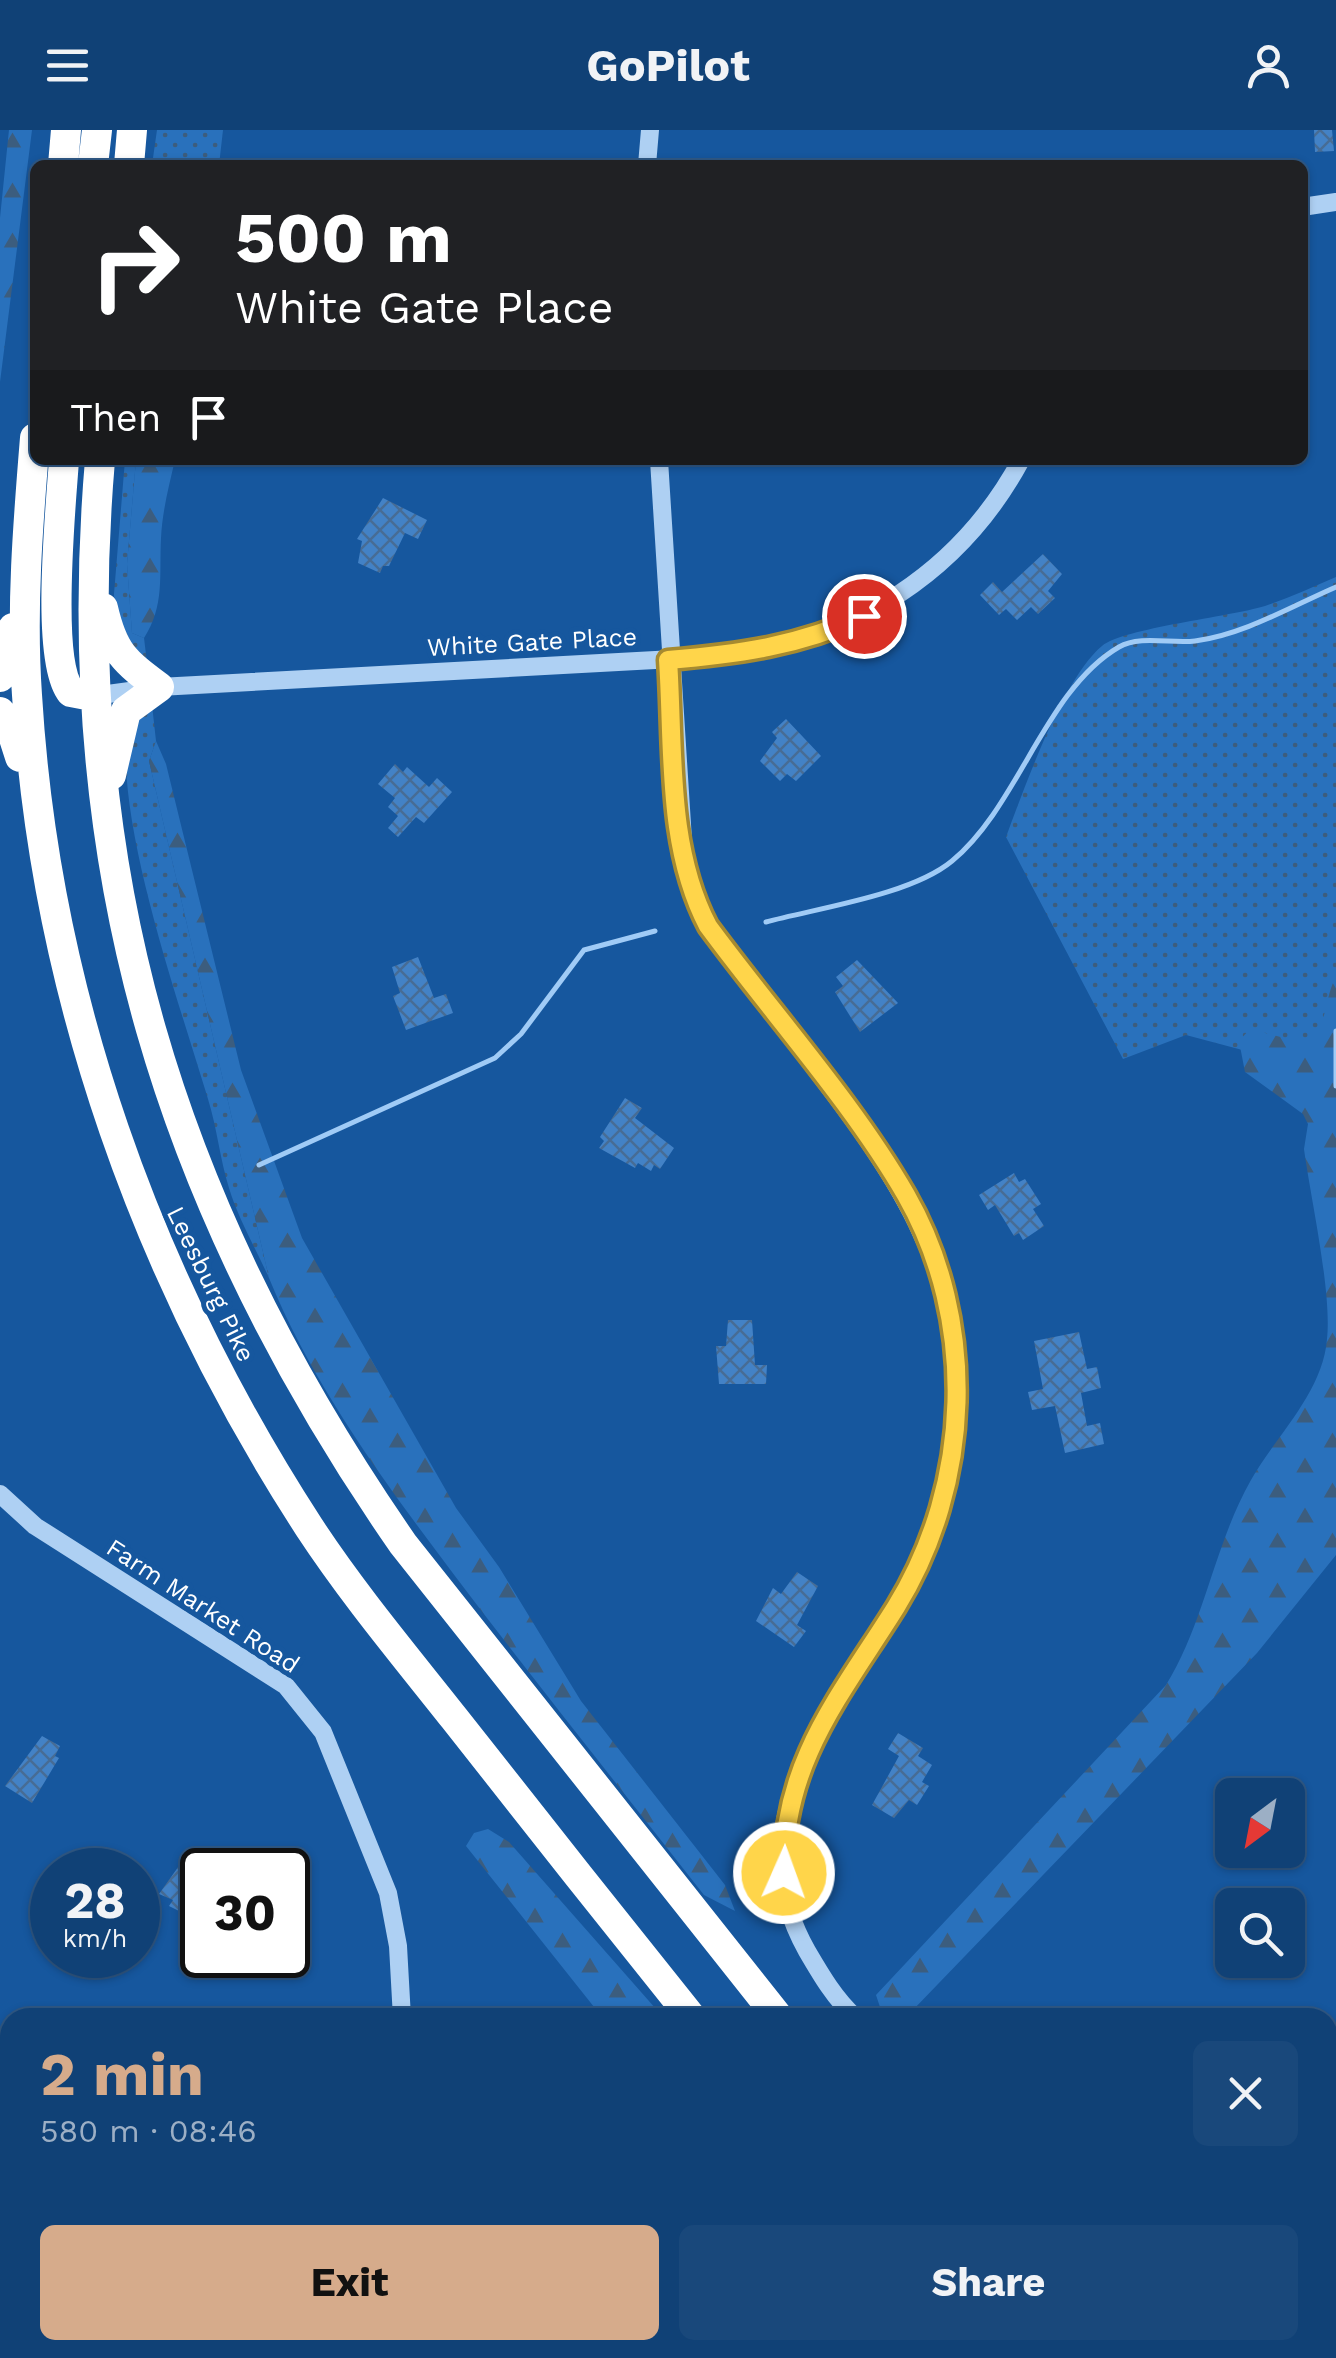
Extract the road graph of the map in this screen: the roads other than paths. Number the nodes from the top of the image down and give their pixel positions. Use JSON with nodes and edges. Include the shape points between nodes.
{"nodes":[{"id":1,"x":66,"y":130,"type":"edge"},
{"id":2,"x":97,"y":130,"type":"edge"},
{"id":3,"x":132,"y":130,"type":"edge"},
{"id":4,"x":650,"y":130,"type":"edge"},
{"id":5,"x":63,"y":160,"type":"edge"},
{"id":6,"x":94,"y":160,"type":"edge"},
{"id":7,"x":129,"y":160,"type":"edge"},
{"id":8,"x":647,"y":160,"type":"edge"},
{"id":9,"x":1336,"y":202,"type":"edge"},
{"id":10,"x":1308,"y":206,"type":"edge"},
{"id":11,"x":33,"y":465,"type":"edge"},
{"id":12,"x":64,"y":465,"type":"edge"},
{"id":13,"x":100,"y":465,"type":"edge"},
{"id":14,"x":659,"y":465,"type":"edge"},
{"id":15,"x":1017,"y":465,"type":"edge"},
{"id":16,"x":27,"y":562,"type":"junction"},
{"id":17,"x":93,"y":567,"type":"junction"},
{"id":18,"x":668,"y":660,"type":"junction"},
{"id":19,"x":0,"y":677,"type":"edge"},
{"id":20,"x":159,"y":687,"type":"junction"},
{"id":21,"x":92,"y":696,"type":"junction"},
{"id":22,"x":0,"y":712,"type":"edge"},
{"id":23,"x":104,"y":813,"type":"junction"},
{"id":24,"x":39,"y":822,"type":"junction"},
{"id":25,"x":0,"y":1494,"type":"edge"},
{"id":26,"x":401,"y":2008,"type":"edge"},
{"id":27,"x":684,"y":2008,"type":"edge"},
{"id":28,"x":771,"y":2008,"type":"edge"},
{"id":29,"x":848,"y":2008,"type":"edge"}],
"edges":[{"from":1,"to":5,"type":"highway"},
{"from":2,"to":6,"type":"highway"},
{"from":3,"to":7,"type":"highway"},
{"from":4,"to":8,"type":"street"},
{"from":9,"to":10,"type":"street"},
{"from":11,"to":16,"type":"highway","name":"Leesburg Pike"},
{"from":12,"to":21,"type":"highway","via":[[60,671],[71,692]]},
{"from":13,"to":17,"type":"highway","name":"Leesburg Pike"},
{"from":14,"to":18,"type":"street"},
{"from":15,"to":18,"type":"street","name":"White Gate Place","via":[[953,552],[864,616],[762,652]]},
{"from":16,"to":19,"type":"highway"},
{"from":16,"to":24,"type":"highway","name":"Leesburg Pike","via":[[27,698]]},
{"from":17,"to":20,"type":"highway","via":[[115,648]]},
{"from":17,"to":21,"type":"highway","name":"Leesburg Pike"},
{"from":18,"to":20,"type":"street","name":"White Gate Place"},
{"from":18,"to":29,"type":"street","via":[[680,844],[694,899],[907,1197],[938,1268],[956,1351],[956,1429],[930,1539],[906,1591],[807,1750],[787,1808],[784,1873],[798,1935]]},
{"from":20,"to":21,"type":"street","name":"White Gate Place"},
{"from":20,"to":23,"type":"highway","via":[[134,702],[120,725]]},
{"from":21,"to":23,"type":"highway","name":"Leesburg Pike"},
{"from":22,"to":24,"type":"highway"},
{"from":23,"to":28,"type":"highway","name":"Leesburg Pike","via":[[166,1085],[212,1208],[282,1355],[403,1544]]},
{"from":24,"to":27,"type":"highway","name":"Leesburg Pike","via":[[58,934],[134,1194],[224,1382],[311,1529]]},
{"from":25,"to":26,"type":"street","name":"Farm Market Road","via":[[34,1526],[286,1686],[323,1732],[388,1893]]}]}
